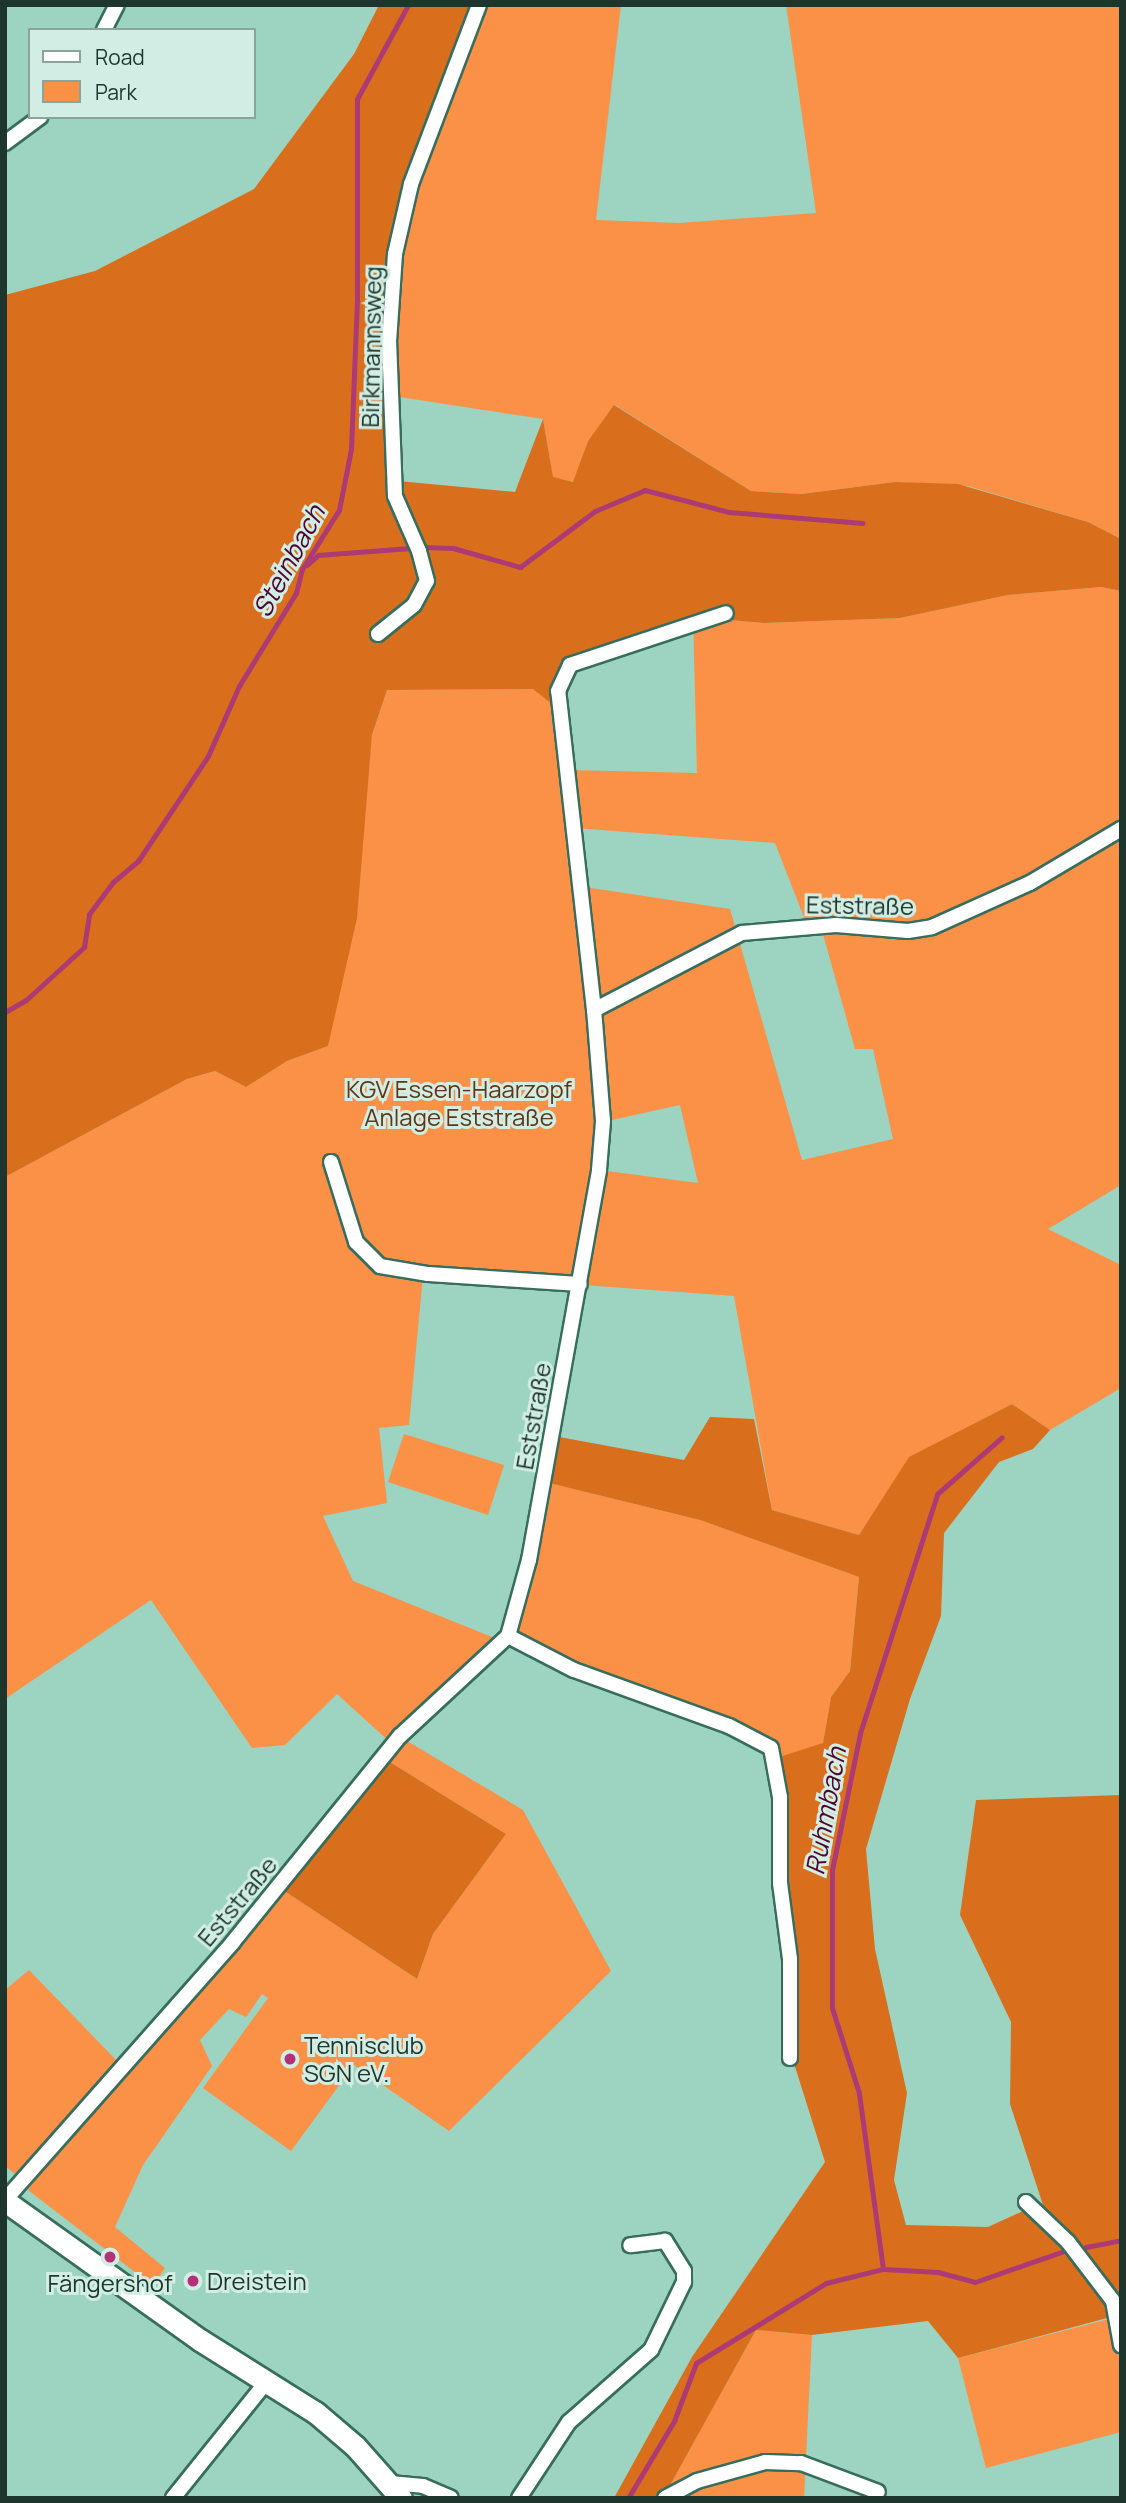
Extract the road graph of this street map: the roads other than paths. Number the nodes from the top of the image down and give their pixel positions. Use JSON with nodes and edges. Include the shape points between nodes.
{"nodes":[{"id":1,"x":117,"y":5,"type":"edge"},
{"id":2,"x":479,"y":5,"type":"edge"},
{"id":3,"x":105,"y":28,"type":"edge"},
{"id":4,"x":37,"y":119,"type":"edge"},
{"id":5,"x":5,"y":143,"type":"edge"},
{"id":6,"x":726,"y":613,"type":"dead end"},
{"id":7,"x":378,"y":634,"type":"dead end"},
{"id":8,"x":1121,"y":829,"type":"edge"},
{"id":9,"x":594,"y":1010,"type":"junction"},
{"id":10,"x":331,"y":1162,"type":"dead end"},
{"id":11,"x":580,"y":1284,"type":"junction"},
{"id":12,"x":508,"y":1636,"type":"junction"},
{"id":13,"x":790,"y":2058,"type":"dead end"},
{"id":14,"x":5,"y":2200,"type":"edge"},
{"id":15,"x":1027,"y":2202,"type":"dead end"},
{"id":16,"x":630,"y":2245,"type":"dead end"},
{"id":17,"x":1121,"y":2345,"type":"edge"},
{"id":18,"x":268,"y":2381,"type":"junction"},
{"id":19,"x":396,"y":2491,"type":"edge"},
{"id":20,"x":878,"y":2492,"type":"dead end"},
{"id":21,"x":173,"y":2498,"type":"edge"},
{"id":22,"x":451,"y":2498,"type":"edge"},
{"id":23,"x":519,"y":2498,"type":"edge"},
{"id":24,"x":665,"y":2498,"type":"edge"}],
"edges":[{"from":1,"to":3,"type":"street"},
{"from":2,"to":7,"type":"street","name":"Birkmannsweg","via":[[411,184],[395,254],[388,342],[395,496],[427,581],[414,606]]},
{"from":4,"to":5,"type":"street"},
{"from":6,"to":9,"type":"street","name":"Eststraße","via":[[570,665],[558,691]]},
{"from":8,"to":9,"type":"street","name":"Eststraße","via":[[1030,883],[932,927],[908,931],[836,925],[742,933]]},
{"from":9,"to":11,"type":"street","name":"Eststraße","via":[[603,1121]]},
{"from":10,"to":11,"type":"street","via":[[356,1242],[380,1266],[428,1275]]},
{"from":11,"to":12,"type":"street","name":"Eststraße","via":[[529,1560]]},
{"from":12,"to":13,"type":"street","via":[[574,1670],[729,1726],[771,1748],[780,1797],[780,1883],[790,1959]]},
{"from":12,"to":14,"type":"street","name":"Eststraße","via":[[400,1736],[233,1942]]},
{"from":14,"to":18,"type":"main road","via":[[165,2316]]},
{"from":15,"to":17,"type":"street","via":[[1068,2242],[1113,2301]]},
{"from":16,"to":23,"type":"street","via":[[665,2241],[684,2271],[684,2282],[651,2350],[569,2422]]},
{"from":18,"to":19,"type":"main road","via":[[315,2412]]},
{"from":18,"to":21,"type":"street"},
{"from":19,"to":22,"type":"street","via":[[423,2486]]},
{"from":20,"to":24,"type":"street","via":[[802,2463],[765,2462],[697,2481]]}]}
